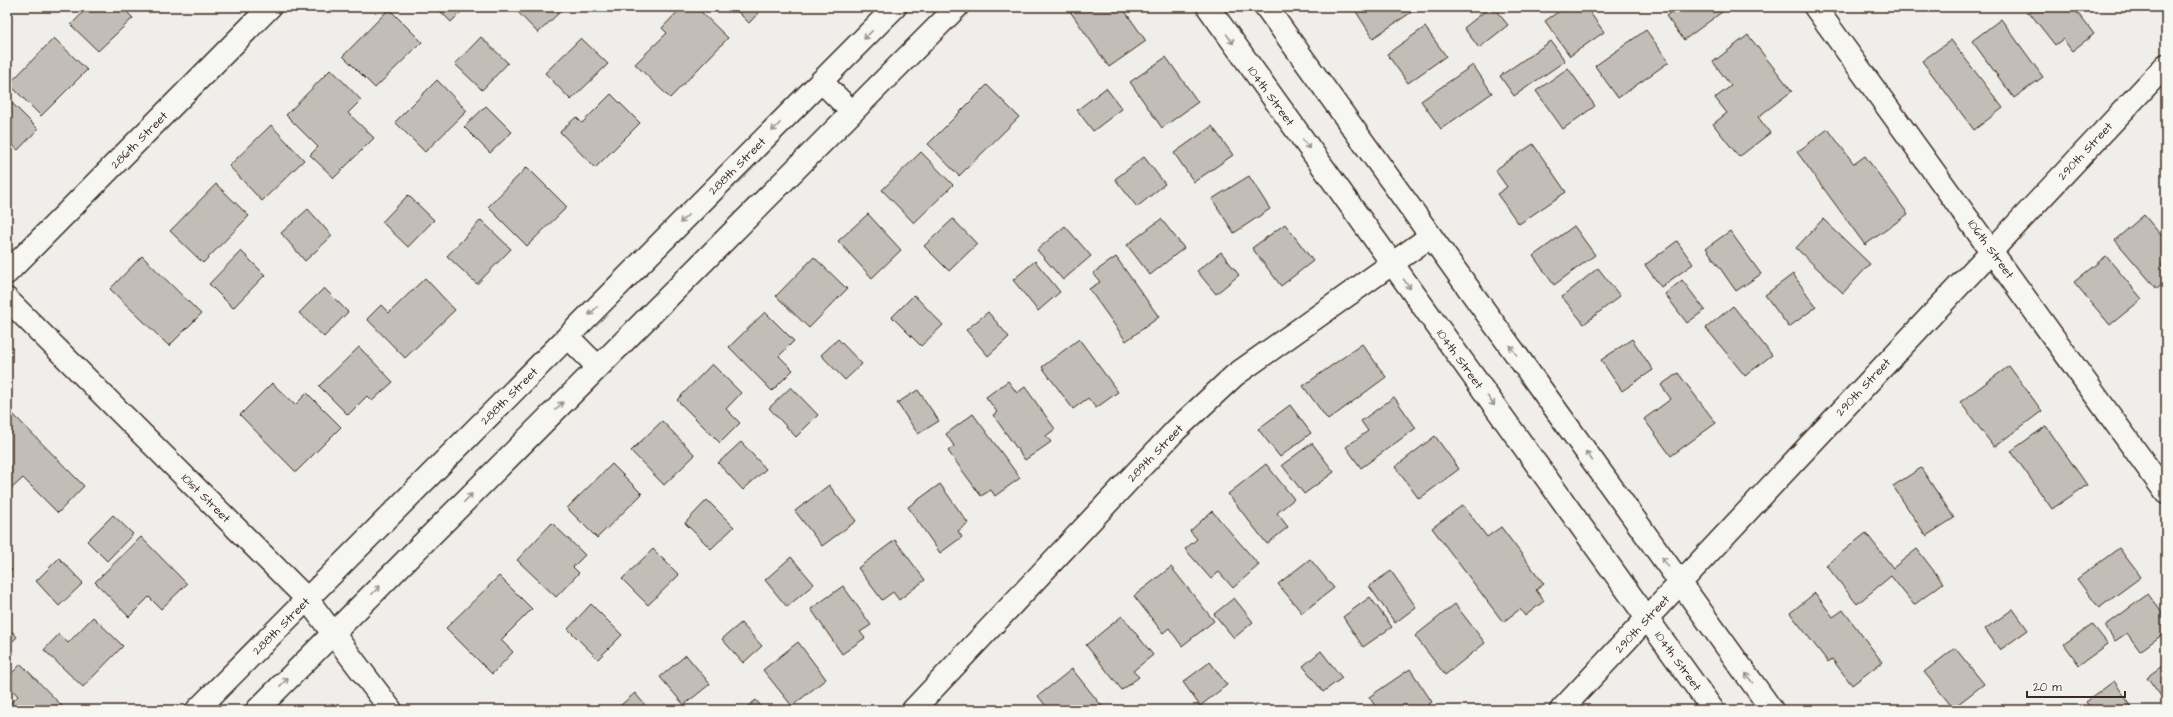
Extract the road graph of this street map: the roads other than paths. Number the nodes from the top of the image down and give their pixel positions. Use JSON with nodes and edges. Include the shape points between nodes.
{"nodes":[{"id":1,"x":270,"y":7,"type":"edge"},
{"id":2,"x":895,"y":7,"type":"edge"},
{"id":3,"x":957,"y":7,"type":"edge"},
{"id":4,"x":1208,"y":7,"type":"edge"},
{"id":5,"x":1266,"y":7,"type":"edge"},
{"id":6,"x":1815,"y":7,"type":"edge"},
{"id":7,"x":2166,"y":65,"type":"edge"},
{"id":8,"x":821,"y":81,"type":"junction"},
{"id":9,"x":852,"y":112,"type":"junction"},
{"id":10,"x":1431,"y":236,"type":"junction"},
{"id":11,"x":1992,"y":250,"type":"junction"},
{"id":12,"x":1392,"y":264,"type":"junction"},
{"id":13,"x":7,"y":274,"type":"edge"},
{"id":14,"x":7,"y":299,"type":"edge"},
{"id":15,"x":568,"y":337,"type":"junction"},
{"id":16,"x":598,"y":367,"type":"junction"},
{"id":17,"x":2166,"y":493,"type":"edge"},
{"id":18,"x":1680,"y":583,"type":"junction"},
{"id":19,"x":307,"y":599,"type":"junction"},
{"id":20,"x":1647,"y":618,"type":"junction"},
{"id":21,"x":334,"y":632,"type":"junction"},
{"id":22,"x":197,"y":710,"type":"edge"},
{"id":23,"x":257,"y":710,"type":"edge"},
{"id":24,"x":391,"y":710,"type":"edge"},
{"id":25,"x":913,"y":710,"type":"edge"},
{"id":26,"x":1561,"y":710,"type":"edge"},
{"id":27,"x":1713,"y":710,"type":"edge"},
{"id":28,"x":1772,"y":710,"type":"edge"}],
"edges":[{"from":1,"to":13,"type":"street","name":"286th Street"},
{"from":2,"to":8,"type":"street","name":"288th Street","one_way":true},
{"from":3,"to":9,"type":"street"},
{"from":4,"to":12,"type":"street","name":"104th Street","one_way":true},
{"from":5,"to":10,"type":"street"},
{"from":6,"to":11,"type":"street","name":"106th Street"},
{"from":7,"to":11,"type":"street","name":"290th Street"},
{"from":8,"to":9,"type":"street"},
{"from":8,"to":15,"type":"street","name":"288th Street","one_way":true},
{"from":9,"to":16,"type":"street"},
{"from":10,"to":12,"type":"street","name":"289th Street"},
{"from":18,"to":10,"type":"street","one_way":true},
{"from":11,"to":17,"type":"street","name":"106th Street"},
{"from":11,"to":18,"type":"street","name":"290th Street"},
{"from":12,"to":20,"type":"street","name":"104th Street","one_way":true},
{"from":12,"to":25,"type":"street","name":"289th Street","via":[[1235,375],[1176,430]]},
{"from":14,"to":19,"type":"street","name":"101st Street"},
{"from":15,"to":16,"type":"street"},
{"from":15,"to":19,"type":"street","name":"288th Street"},
{"from":21,"to":16,"type":"street","one_way":true},
{"from":18,"to":20,"type":"street","name":"290th Street"},
{"from":28,"to":18,"type":"street","one_way":true},
{"from":19,"to":21,"type":"street","name":"101st Street"},
{"from":19,"to":22,"type":"street","name":"288th Street"},
{"from":20,"to":26,"type":"street","name":"290th Street"},
{"from":20,"to":27,"type":"street","name":"104th Street"},
{"from":23,"to":21,"type":"street","one_way":true},
{"from":21,"to":24,"type":"street","name":"101st Street"}]}
